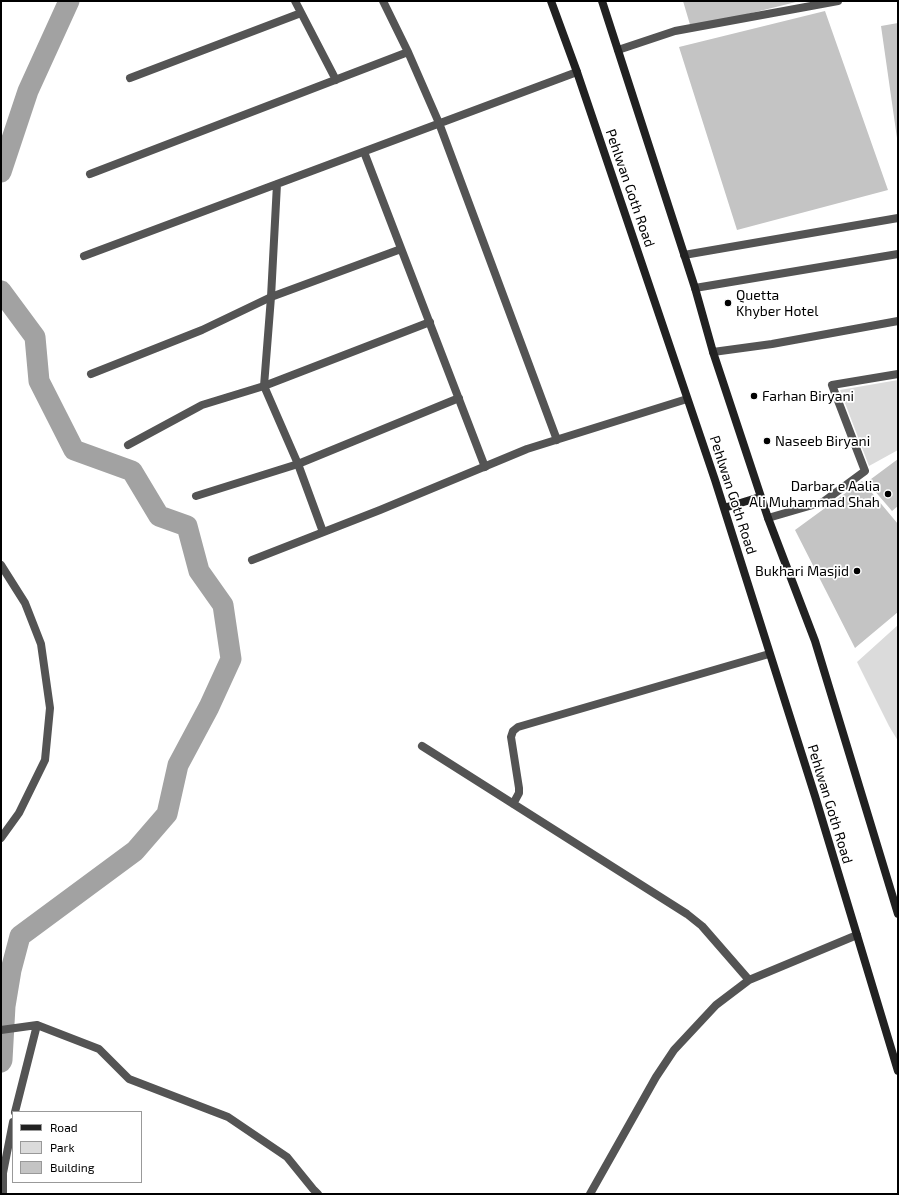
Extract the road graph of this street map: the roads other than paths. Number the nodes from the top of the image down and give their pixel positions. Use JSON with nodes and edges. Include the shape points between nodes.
{"nodes":[{"id":1,"x":295,"y":1,"type":"edge"},
{"id":2,"x":382,"y":1,"type":"edge"},
{"id":3,"x":550,"y":1,"type":"edge"},
{"id":4,"x":602,"y":1,"type":"edge"},
{"id":5,"x":838,"y":1,"type":"edge"},
{"id":6,"x":301,"y":13,"type":"junction"},
{"id":7,"x":618,"y":50,"type":"junction"},
{"id":8,"x":408,"y":52,"type":"junction"},
{"id":9,"x":577,"y":72,"type":"junction"},
{"id":10,"x":130,"y":78,"type":"dead end"},
{"id":11,"x":336,"y":80,"type":"junction"},
{"id":12,"x":439,"y":123,"type":"junction"},
{"id":13,"x":364,"y":152,"type":"junction"},
{"id":14,"x":90,"y":174,"type":"dead end"},
{"id":15,"x":276,"y":184,"type":"junction"},
{"id":16,"x":898,"y":218,"type":"edge"},
{"id":17,"x":401,"y":249,"type":"junction"},
{"id":18,"x":898,"y":254,"type":"edge"},
{"id":19,"x":684,"y":255,"type":"junction"},
{"id":20,"x":84,"y":256,"type":"dead end"},
{"id":21,"x":695,"y":288,"type":"junction"},
{"id":22,"x":271,"y":297,"type":"junction"},
{"id":23,"x":898,"y":321,"type":"edge"},
{"id":24,"x":430,"y":322,"type":"junction"},
{"id":25,"x":713,"y":352,"type":"junction"},
{"id":26,"x":90,"y":374,"type":"dead end"},
{"id":27,"x":898,"y":374,"type":"edge"},
{"id":28,"x":264,"y":386,"type":"junction"},
{"id":29,"x":459,"y":398,"type":"junction"},
{"id":30,"x":687,"y":399,"type":"junction"},
{"id":31,"x":557,"y":440,"type":"junction"},
{"id":32,"x":128,"y":445,"type":"dead end"},
{"id":33,"x":298,"y":464,"type":"junction"},
{"id":34,"x":485,"y":467,"type":"junction"},
{"id":35,"x":196,"y":496,"type":"dead end"},
{"id":36,"x":760,"y":496,"type":"junction"},
{"id":37,"x":724,"y":508,"type":"junction"},
{"id":38,"x":768,"y":518,"type":"junction"},
{"id":39,"x":323,"y":532,"type":"junction"},
{"id":40,"x":252,"y":560,"type":"dead end"},
{"id":41,"x":1,"y":565,"type":"edge"},
{"id":42,"x":769,"y":654,"type":"junction"},
{"id":43,"x":422,"y":746,"type":"dead end"},
{"id":44,"x":513,"y":804,"type":"junction"},
{"id":45,"x":1,"y":838,"type":"edge"},
{"id":46,"x":898,"y":914,"type":"edge"},
{"id":47,"x":857,"y":935,"type":"junction"},
{"id":48,"x":749,"y":980,"type":"junction"},
{"id":49,"x":36,"y":1024,"type":"junction"},
{"id":50,"x":1,"y":1030,"type":"edge"},
{"id":51,"x":898,"y":1071,"type":"edge"},
{"id":52,"x":15,"y":1111,"type":"edge"},
{"id":53,"x":12,"y":1127,"type":"edge"},
{"id":54,"x":3,"y":1194,"type":"edge"},
{"id":55,"x":318,"y":1194,"type":"edge"},
{"id":56,"x":590,"y":1194,"type":"edge"}],
"edges":[{"from":1,"to":6,"type":"street"},
{"from":2,"to":8,"type":"street"},
{"from":3,"to":9,"type":"main road","name":"Pehlwan Goth Road"},
{"from":4,"to":7,"type":"main road","name":"Pehlwan Goth Road"},
{"from":5,"to":7,"type":"street","via":[[675,31]]},
{"from":6,"to":10,"type":"street"},
{"from":6,"to":11,"type":"street"},
{"from":7,"to":19,"type":"main road","name":"Pehlwan Goth Road"},
{"from":8,"to":11,"type":"street"},
{"from":8,"to":12,"type":"street"},
{"from":9,"to":12,"type":"street"},
{"from":9,"to":30,"type":"main road","name":"Pehlwan Goth Road"},
{"from":11,"to":14,"type":"street"},
{"from":12,"to":13,"type":"street"},
{"from":12,"to":31,"type":"street"},
{"from":13,"to":15,"type":"street"},
{"from":13,"to":17,"type":"street"},
{"from":15,"to":20,"type":"street"},
{"from":15,"to":22,"type":"street"},
{"from":16,"to":19,"type":"street"},
{"from":17,"to":22,"type":"street"},
{"from":17,"to":24,"type":"street"},
{"from":18,"to":21,"type":"street"},
{"from":19,"to":21,"type":"main road","name":"Pehlwan Goth Road"},
{"from":21,"to":25,"type":"main road","name":"Pehlwan Goth Road"},
{"from":22,"to":26,"type":"street","via":[[202,330]]},
{"from":22,"to":28,"type":"street"},
{"from":23,"to":25,"type":"street"},
{"from":24,"to":28,"type":"street"},
{"from":24,"to":29,"type":"street"},
{"from":25,"to":36,"type":"main road","name":"Pehlwan Goth Road"},
{"from":27,"to":38,"type":"street","via":[[832,385],[865,471],[823,502]]},
{"from":28,"to":32,"type":"street","via":[[202,405]]},
{"from":28,"to":33,"type":"street"},
{"from":29,"to":33,"type":"street"},
{"from":29,"to":34,"type":"street"},
{"from":30,"to":31,"type":"street"},
{"from":30,"to":37,"type":"main road","name":"Pehlwan Goth Road"},
{"from":31,"to":34,"type":"street","via":[[527,449]]},
{"from":33,"to":35,"type":"street"},
{"from":33,"to":39,"type":"street"},
{"from":34,"to":39,"type":"street"},
{"from":36,"to":37,"type":"main road"},
{"from":36,"to":38,"type":"main road","name":"Pehlwan Goth Road"},
{"from":37,"to":42,"type":"main road","name":"Pehlwan Goth Road"},
{"from":38,"to":46,"type":"main road","name":"Pehlwan Goth Road","via":[[815,641]]},
{"from":39,"to":40,"type":"street"},
{"from":41,"to":45,"type":"street","via":[[25,603],[41,644],[50,708],[44,760],[19,813]]},
{"from":42,"to":44,"type":"street","via":[[518,727],[513,730],[511,737],[519,788]]},
{"from":42,"to":47,"type":"main road","name":"Pehlwan Goth Road"},
{"from":43,"to":44,"type":"street"},
{"from":44,"to":48,"type":"street","via":[[687,914],[702,926]]},
{"from":47,"to":48,"type":"street"},
{"from":47,"to":51,"type":"main road","name":"Pehlwan Goth Road"},
{"from":48,"to":56,"type":"street","via":[[716,1005],[674,1050]]},
{"from":49,"to":50,"type":"street"},
{"from":49,"to":52,"type":"street"},
{"from":49,"to":55,"type":"street","via":[[99,1049],[129,1079],[228,1117],[286,1157]]},
{"from":53,"to":54,"type":"street","via":[[3,1173]]}]}
